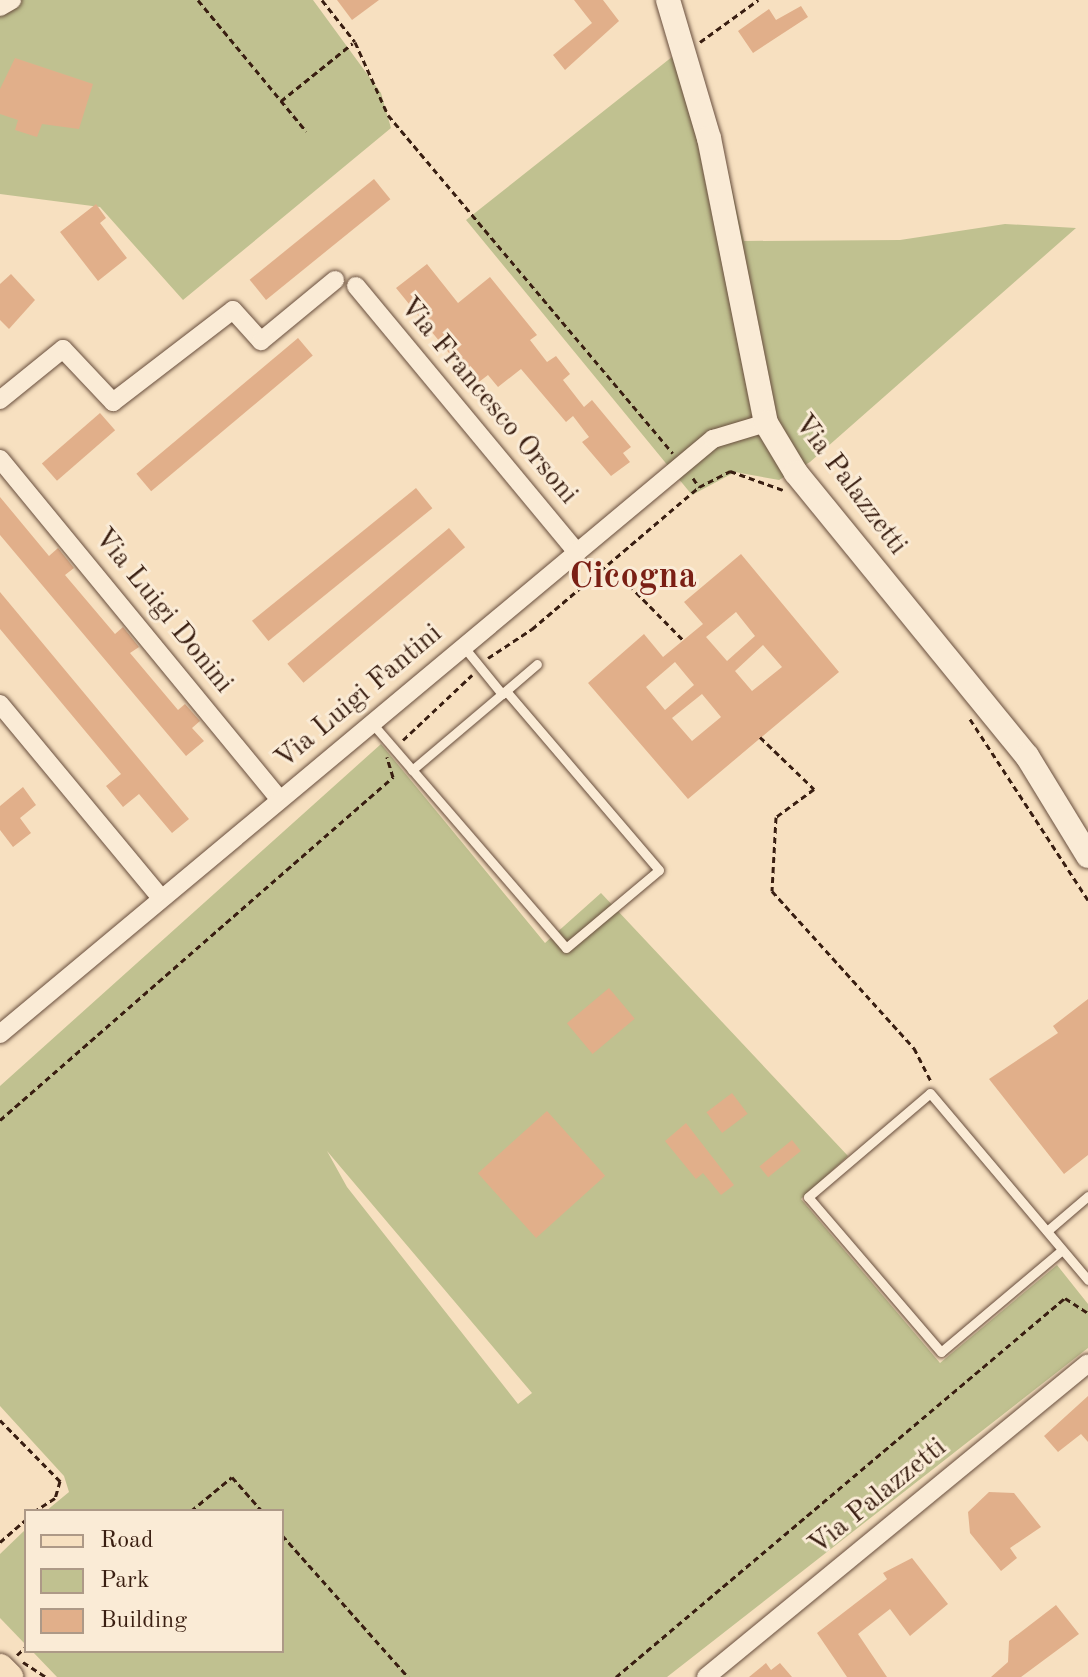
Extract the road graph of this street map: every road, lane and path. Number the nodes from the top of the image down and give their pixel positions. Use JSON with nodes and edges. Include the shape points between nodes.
{"nodes":[{"id":1,"x":12,"y":0,"type":"edge"},
{"id":2,"x":198,"y":0,"type":"edge"},
{"id":3,"x":668,"y":0,"type":"edge"},
{"id":4,"x":758,"y":0,"type":"edge"},
{"id":5,"x":0,"y":7,"type":"edge"},
{"id":6,"x":355,"y":42,"type":"dead end"},
{"id":7,"x":684,"y":54,"type":"junction"},
{"id":8,"x":281,"y":101,"type":"junction"},
{"id":9,"x":306,"y":131,"type":"dead end"},
{"id":10,"x":335,"y":280,"type":"dead end"},
{"id":11,"x":356,"y":286,"type":"dead end"},
{"id":12,"x":0,"y":400,"type":"edge"},
{"id":13,"x":766,"y":423,"type":"junction"},
{"id":14,"x":0,"y":459,"type":"edge"},
{"id":15,"x":699,"y":487,"type":"dead end"},
{"id":16,"x":577,"y":552,"type":"junction"},
{"id":17,"x":629,"y":585,"type":"dead end"},
{"id":18,"x":683,"y":640,"type":"dead end"},
{"id":19,"x":463,"y":646,"type":"junction"},
{"id":20,"x":537,"y":664,"type":"dead end"},
{"id":21,"x":479,"y":666,"type":"junction"},
{"id":22,"x":504,"y":693,"type":"junction"},
{"id":23,"x":0,"y":704,"type":"edge"},
{"id":24,"x":371,"y":722,"type":"junction"},
{"id":25,"x":760,"y":737,"type":"dead end"},
{"id":26,"x":394,"y":749,"type":"junction"},
{"id":27,"x":412,"y":770,"type":"junction"},
{"id":28,"x":280,"y":800,"type":"junction"},
{"id":29,"x":1088,"y":856,"type":"edge"},
{"id":30,"x":161,"y":898,"type":"junction"},
{"id":31,"x":0,"y":1034,"type":"edge"},
{"id":32,"x":930,"y":1093,"type":"junction"},
{"id":33,"x":0,"y":1120,"type":"edge"},
{"id":34,"x":1088,"y":1196,"type":"edge"},
{"id":35,"x":1047,"y":1231,"type":"junction"},
{"id":36,"x":1062,"y":1250,"type":"junction"},
{"id":37,"x":1088,"y":1280,"type":"edge"},
{"id":38,"x":1088,"y":1313,"type":"edge"},
{"id":39,"x":1088,"y":1363,"type":"edge"},
{"id":40,"x":0,"y":1420,"type":"edge"},
{"id":41,"x":38,"y":1509,"type":"edge"},
{"id":42,"x":193,"y":1509,"type":"edge"},
{"id":43,"x":260,"y":1509,"type":"edge"},
{"id":44,"x":24,"y":1521,"type":"edge"},
{"id":45,"x":284,"y":1537,"type":"edge"},
{"id":46,"x":0,"y":1542,"type":"edge"},
{"id":47,"x":0,"y":1668,"type":"edge"},
{"id":48,"x":708,"y":1676,"type":"edge"},
{"id":49,"x":9,"y":1677,"type":"edge"},
{"id":50,"x":408,"y":1677,"type":"edge"},
{"id":51,"x":616,"y":1677,"type":"edge"}],
"edges":[{"from":1,"to":5,"type":"street"},
{"from":2,"to":8,"type":"path"},
{"from":3,"to":7,"type":"main road","name":"Via Palazzetti"},
{"from":4,"to":7,"type":"path"},
{"from":6,"to":8,"type":"path"},
{"from":7,"to":13,"type":"main road","name":"Via Palazzetti","via":[[709,138]]},
{"from":8,"to":9,"type":"path"},
{"from":10,"to":12,"type":"street","via":[[261,341],[233,310],[113,402],[63,349]]},
{"from":11,"to":16,"type":"street","name":"Via Francesco Orsoni"},
{"from":13,"to":16,"type":"street","name":"Via Luigi Fantini","via":[[713,439]]},
{"from":13,"to":29,"type":"main road","name":"Via Palazzetti","via":[[796,473],[1027,756]]},
{"from":14,"to":28,"type":"street","name":"Via Luigi Donini"},
{"from":15,"to":21,"type":"path"},
{"from":16,"to":19,"type":"street","name":"Via Luigi Fantini"},
{"from":17,"to":18,"type":"path"},
{"from":19,"to":21,"type":"lane"},
{"from":19,"to":24,"type":"street","name":"Via Luigi Fantini"},
{"from":20,"to":22,"type":"lane"},
{"from":21,"to":22,"type":"lane"},
{"from":21,"to":26,"type":"path"},
{"from":22,"to":27,"type":"lane"},
{"from":22,"to":27,"type":"lane","via":[[659,870],[566,948]]},
{"from":23,"to":30,"type":"street"},
{"from":24,"to":26,"type":"lane"},
{"from":24,"to":28,"type":"street","name":"Via Luigi Fantini"},
{"from":25,"to":32,"type":"path","via":[[814,789],[776,817],[772,891],[914,1048],[930,1075]]},
{"from":26,"to":27,"type":"lane"},
{"from":26,"to":33,"type":"path","via":[[386,759],[393,777]]},
{"from":28,"to":30,"type":"street","name":"Via Luigi Fantini"},
{"from":30,"to":31,"type":"street","name":"Via Luigi Fantini"},
{"from":32,"to":35,"type":"lane"},
{"from":32,"to":36,"type":"lane","via":[[808,1197],[941,1352]]},
{"from":34,"to":35,"type":"lane"},
{"from":35,"to":36,"type":"lane"},
{"from":36,"to":37,"type":"lane"},
{"from":38,"to":51,"type":"path","via":[[1065,1298]]},
{"from":39,"to":48,"type":"street","name":"Via Palazzetti"},
{"from":40,"to":41,"type":"path","via":[[60,1481],[55,1498]]},
{"from":42,"to":43,"type":"path","via":[[232,1477]]},
{"from":44,"to":46,"type":"path"},
{"from":45,"to":50,"type":"path"},
{"from":47,"to":49,"type":"main road"}]}
